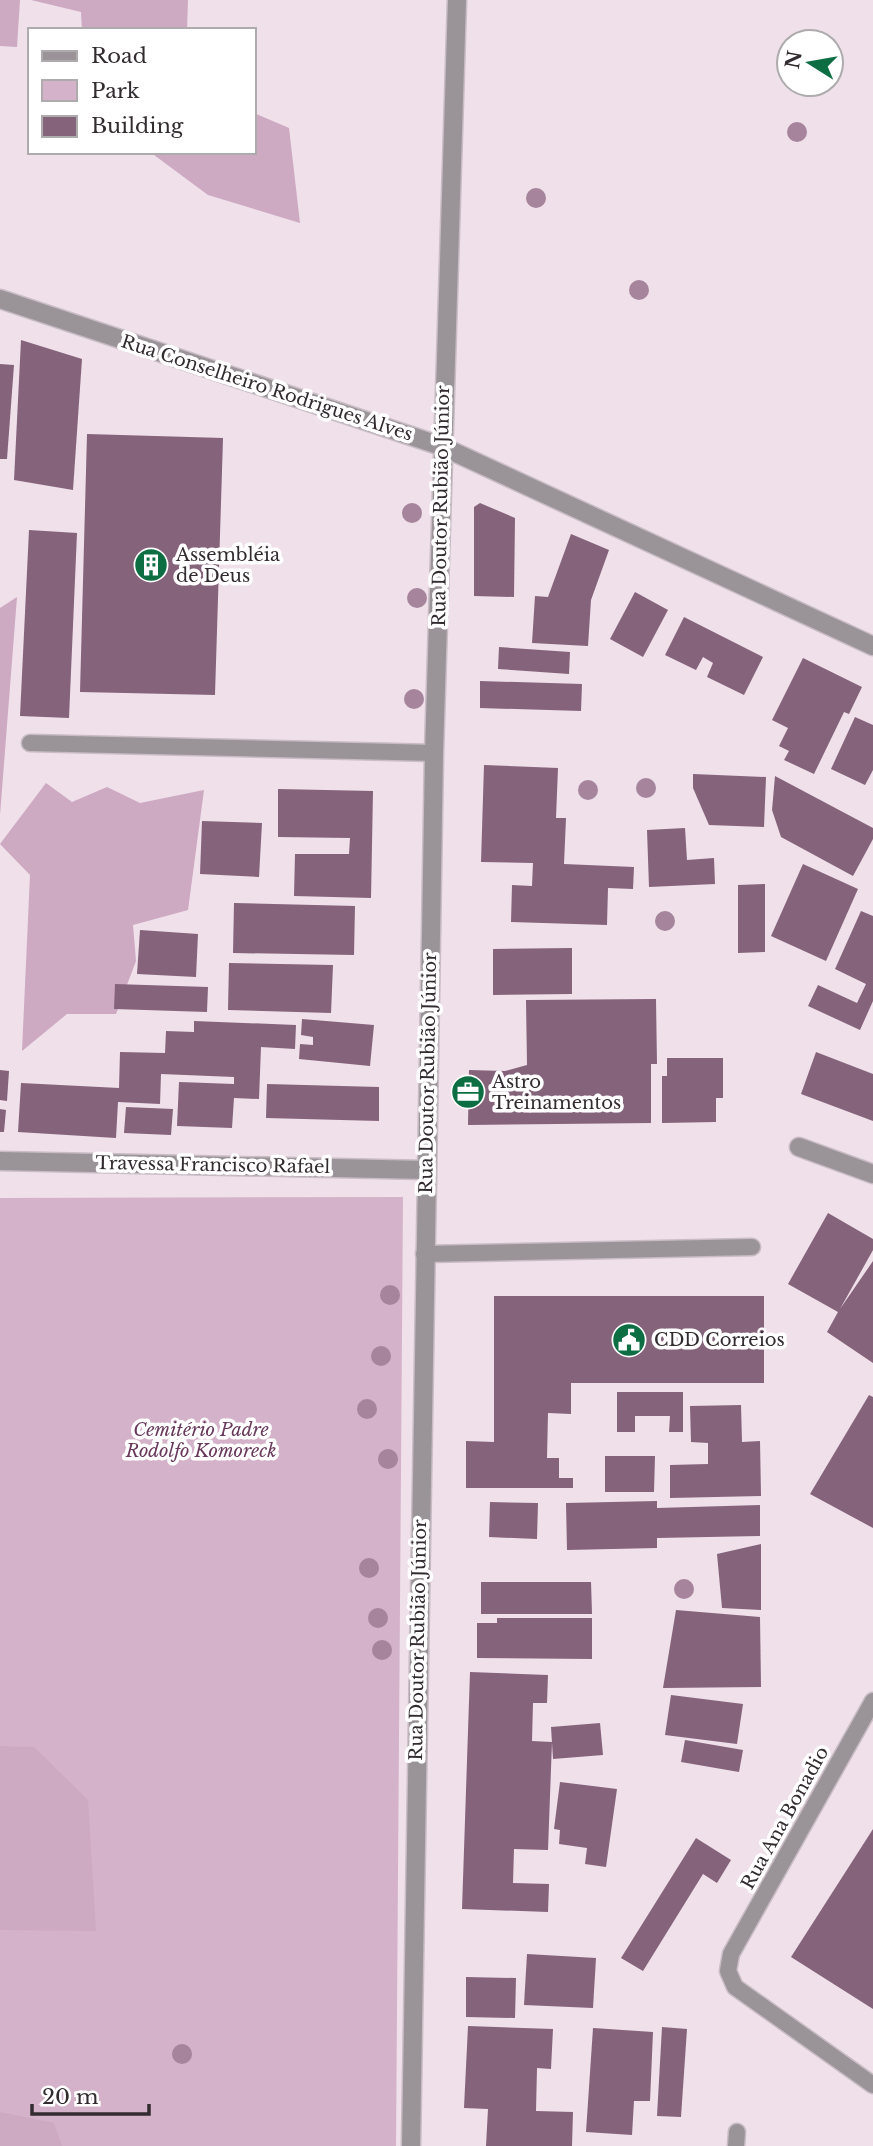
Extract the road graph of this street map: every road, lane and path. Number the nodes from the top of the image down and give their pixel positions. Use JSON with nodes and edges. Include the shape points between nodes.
{"nodes":[{"id":1,"x":457,"y":0,"type":"edge"},
{"id":2,"x":0,"y":299,"type":"edge"},
{"id":3,"x":441,"y":446,"type":"junction"},
{"id":4,"x":873,"y":646,"type":"edge"},
{"id":5,"x":30,"y":743,"type":"dead end"},
{"id":6,"x":435,"y":753,"type":"junction"},
{"id":7,"x":799,"y":1147,"type":"dead end"},
{"id":8,"x":0,"y":1161,"type":"edge"},
{"id":9,"x":426,"y":1170,"type":"junction"},
{"id":10,"x":873,"y":1174,"type":"edge"},
{"id":11,"x":752,"y":1247,"type":"dead end"},
{"id":12,"x":424,"y":1254,"type":"junction"},
{"id":13,"x":873,"y":1701,"type":"edge"},
{"id":14,"x":873,"y":2085,"type":"edge"},
{"id":15,"x":411,"y":2146,"type":"edge"}],
"edges":[{"from":1,"to":3,"type":"street","name":"Rua Doutor Rubião Júnior"},
{"from":2,"to":3,"type":"street","name":"Rua Conselheiro Rodrigues Alves"},
{"from":3,"to":4,"type":"street","name":"Rua Conselheiro Rodrigues Alves"},
{"from":3,"to":6,"type":"street","name":"Rua Doutor Rubião Júnior"},
{"from":5,"to":6,"type":"lane"},
{"from":6,"to":9,"type":"street","name":"Rua Doutor Rubião Júnior"},
{"from":7,"to":10,"type":"street"},
{"from":8,"to":9,"type":"street","name":"Travessa Francisco Rafael"},
{"from":9,"to":12,"type":"street","name":"Rua Doutor Rubião Júnior"},
{"from":11,"to":12,"type":"lane"},
{"from":12,"to":15,"type":"street","name":"Rua Doutor Rubião Júnior"},
{"from":13,"to":14,"type":"lane","name":"Rua Ana Bonadio","via":[[731,1954],[728,1971],[734,1987]]}]}
